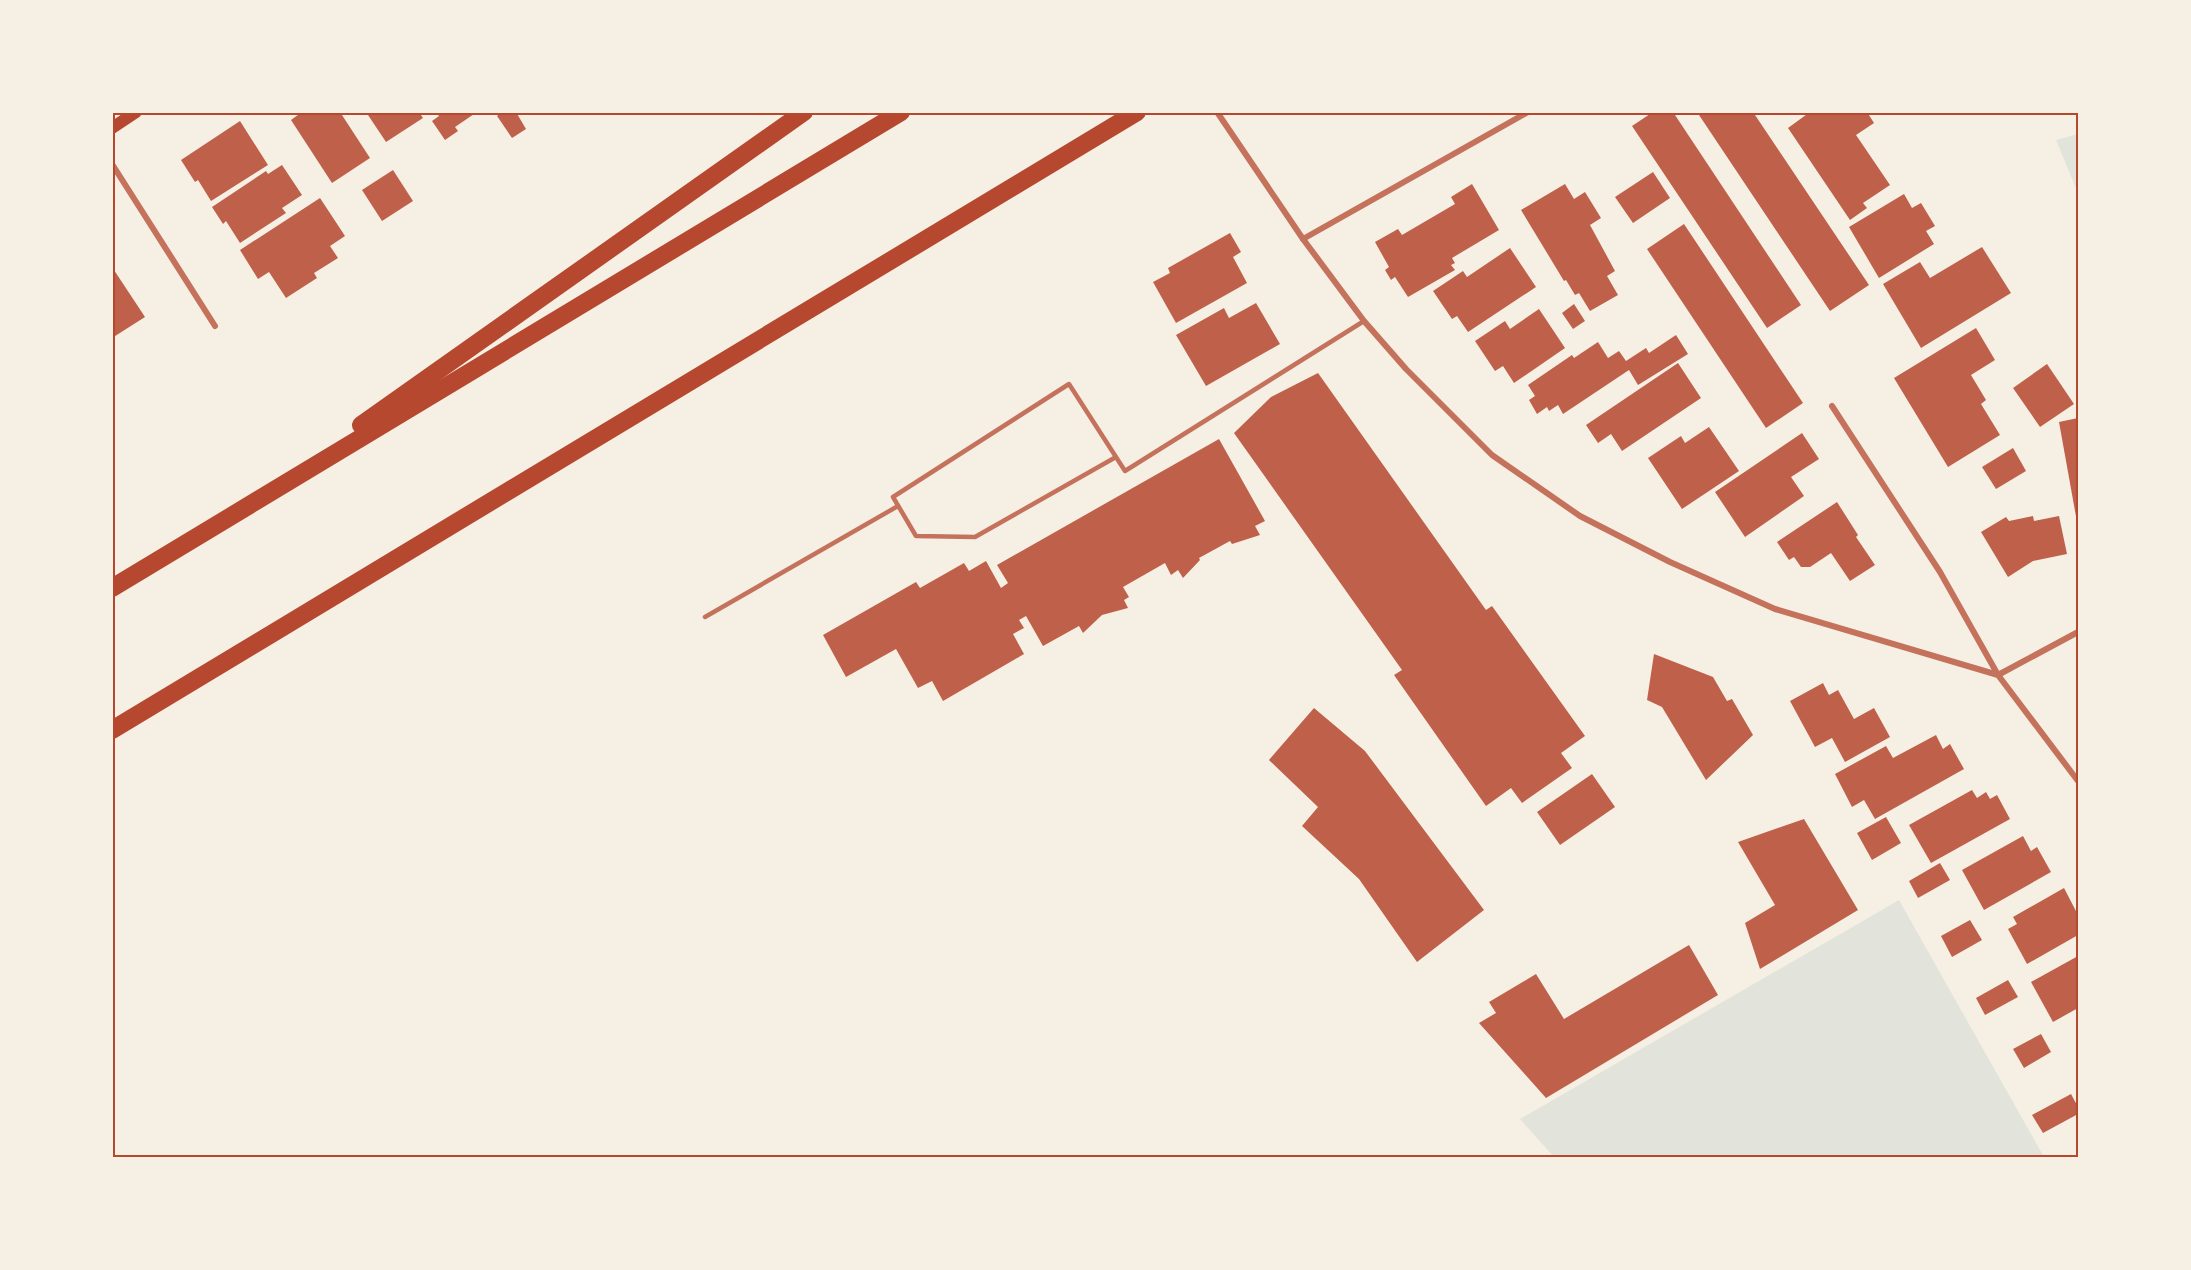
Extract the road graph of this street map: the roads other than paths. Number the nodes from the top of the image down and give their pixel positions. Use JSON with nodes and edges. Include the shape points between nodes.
{"nodes":[{"id":1,"x":136,"y":112,"type":"edge"},
{"id":2,"x":804,"y":112,"type":"edge"},
{"id":3,"x":901,"y":112,"type":"edge"},
{"id":4,"x":1137,"y":112,"type":"edge"},
{"id":5,"x":1217,"y":112,"type":"edge"},
{"id":6,"x":1528,"y":112,"type":"edge"},
{"id":7,"x":112,"y":128,"type":"edge"},
{"id":8,"x":112,"y":164,"type":"edge"},
{"id":9,"x":1303,"y":239,"type":"junction"},
{"id":10,"x":1364,"y":321,"type":"junction"},
{"id":11,"x":215,"y":326,"type":"dead end"},
{"id":12,"x":1832,"y":406,"type":"dead end"},
{"id":13,"x":1116,"y":457,"type":"junction"},
{"id":14,"x":898,"y":506,"type":"junction"},
{"id":15,"x":237,"y":513,"type":"junction"},
{"id":16,"x":112,"y":588,"type":"edge"},
{"id":17,"x":705,"y":617,"type":"dead end"},
{"id":18,"x":2079,"y":632,"type":"edge"},
{"id":19,"x":238,"y":653,"type":"junction"},
{"id":20,"x":1998,"y":675,"type":"junction"},
{"id":21,"x":112,"y":730,"type":"edge"},
{"id":22,"x":112,"y":742,"type":"edge"},
{"id":23,"x":2079,"y":782,"type":"edge"}],
"edges":[{"from":1,"to":7,"type":"main road"},
{"from":2,"to":15,"type":"highway"},
{"from":3,"to":15,"type":"highway"},
{"from":4,"to":19,"type":"highway"},
{"from":5,"to":9,"type":"street"},
{"from":6,"to":9,"type":"street"},
{"from":8,"to":11,"type":"street"},
{"from":9,"to":10,"type":"street"},
{"from":10,"to":13,"type":"lane","via":[[1125,471]]},
{"from":10,"to":20,"type":"street","via":[[1492,455],[1580,516],[1775,609]]},
{"from":12,"to":20,"type":"street","via":[[1940,572]]},
{"from":13,"to":14,"type":"lane","via":[[975,537],[916,536]]},
{"from":13,"to":14,"type":"lane","via":[[1069,384],[893,497]]},
{"from":14,"to":17,"type":"lane"},
{"from":15,"to":16,"type":"highway"},
{"from":18,"to":20,"type":"street"},
{"from":19,"to":21,"type":"highway"},
{"from":19,"to":22,"type":"highway"},
{"from":20,"to":23,"type":"street"}]}
